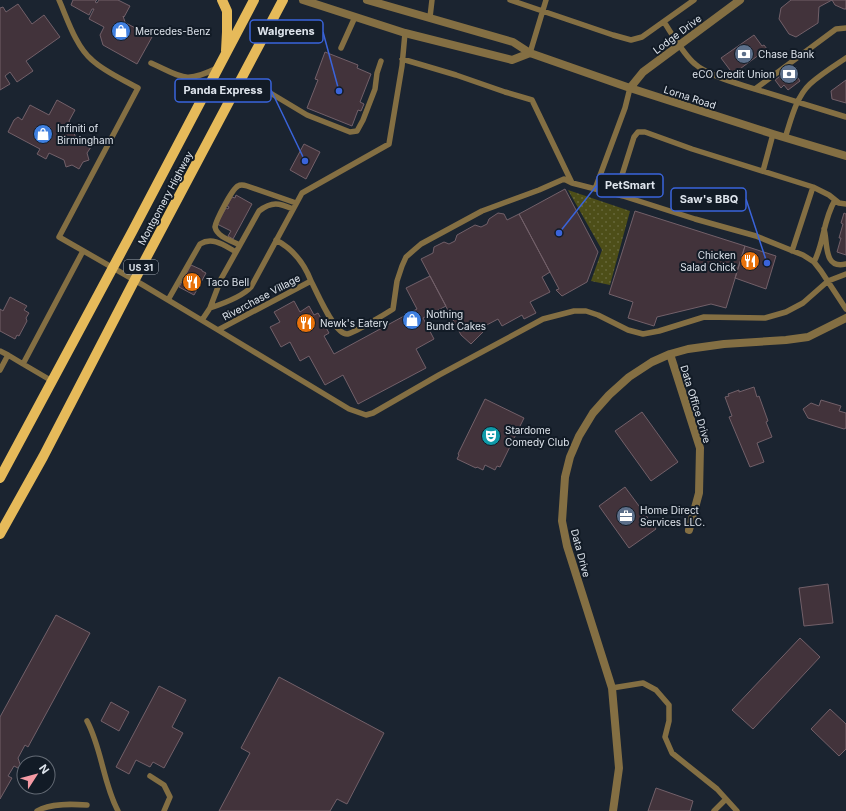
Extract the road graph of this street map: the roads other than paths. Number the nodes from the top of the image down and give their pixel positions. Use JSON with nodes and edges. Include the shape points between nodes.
{"nodes":[{"id":1,"x":59,"y":0,"type":"edge"},
{"id":2,"x":222,"y":0,"type":"edge"},
{"id":3,"x":254,"y":0,"type":"edge"},
{"id":4,"x":283,"y":0,"type":"edge"},
{"id":5,"x":303,"y":0,"type":"edge"},
{"id":6,"x":367,"y":0,"type":"edge"},
{"id":7,"x":432,"y":0,"type":"edge"},
{"id":8,"x":510,"y":0,"type":"edge"},
{"id":9,"x":546,"y":0,"type":"edge"},
{"id":10,"x":694,"y":0,"type":"edge"},
{"id":11,"x":740,"y":0,"type":"edge"},
{"id":12,"x":542,"y":11,"type":"junction"},
{"id":13,"x":355,"y":17,"type":"junction"},
{"id":14,"x":430,"y":17,"type":"junction"},
{"id":15,"x":664,"y":22,"type":"junction"},
{"id":16,"x":846,"y":28,"type":"edge"},
{"id":17,"x":405,"y":33,"type":"junction"},
{"id":18,"x":680,"y":45,"type":"junction"},
{"id":19,"x":341,"y":48,"type":"dead end"},
{"id":20,"x":530,"y":53,"type":"junction"},
{"id":21,"x":225,"y":56,"type":"junction"},
{"id":22,"x":846,"y":58,"type":"edge"},
{"id":23,"x":402,"y":59,"type":"junction"},
{"id":24,"x":381,"y":62,"type":"dead end"},
{"id":25,"x":151,"y":63,"type":"dead end"},
{"id":26,"x":220,"y":67,"type":"junction"},
{"id":27,"x":630,"y":88,"type":"junction"},
{"id":28,"x":755,"y":89,"type":"junction"},
{"id":29,"x":231,"y":98,"type":"junction"},
{"id":30,"x":798,"y":102,"type":"junction"},
{"id":31,"x":846,"y":117,"type":"edge"},
{"id":32,"x":773,"y":134,"type":"junction"},
{"id":33,"x":785,"y":138,"type":"junction"},
{"id":34,"x":846,"y":156,"type":"edge"},
{"id":35,"x":763,"y":171,"type":"junction"},
{"id":36,"x":572,"y":183,"type":"junction"},
{"id":37,"x":813,"y":188,"type":"junction"},
{"id":38,"x":595,"y":189,"type":"junction"},
{"id":39,"x":616,"y":194,"type":"junction"},
{"id":40,"x":835,"y":200,"type":"junction"},
{"id":41,"x":296,"y":203,"type":"junction"},
{"id":42,"x":846,"y":204,"type":"edge"},
{"id":43,"x":293,"y":209,"type":"junction"},
{"id":44,"x":824,"y":228,"type":"junction"},
{"id":45,"x":276,"y":240,"type":"junction"},
{"id":46,"x":240,"y":245,"type":"junction"},
{"id":47,"x":792,"y":250,"type":"junction"},
{"id":48,"x":83,"y":251,"type":"junction"},
{"id":49,"x":236,"y":252,"type":"junction"},
{"id":50,"x":814,"y":262,"type":"junction"},
{"id":51,"x":846,"y":264,"type":"edge"},
{"id":52,"x":113,"y":267,"type":"junction"},
{"id":53,"x":846,"y":274,"type":"edge"},
{"id":54,"x":134,"y":280,"type":"junction"},
{"id":55,"x":311,"y":281,"type":"junction"},
{"id":56,"x":828,"y":281,"type":"junction"},
{"id":57,"x":168,"y":300,"type":"junction"},
{"id":58,"x":210,"y":308,"type":"junction"},
{"id":59,"x":846,"y":309,"type":"edge"},
{"id":60,"x":846,"y":318,"type":"edge"},
{"id":61,"x":202,"y":320,"type":"junction"},
{"id":62,"x":218,"y":330,"type":"junction"},
{"id":63,"x":0,"y":351,"type":"edge"},
{"id":64,"x":670,"y":354,"type":"junction"},
{"id":65,"x":8,"y":356,"type":"junction"},
{"id":66,"x":23,"y":364,"type":"junction"},
{"id":67,"x":0,"y":370,"type":"edge"},
{"id":68,"x":52,"y":381,"type":"junction"},
{"id":69,"x":0,"y":478,"type":"edge"},
{"id":70,"x":688,"y":530,"type":"dead end"},
{"id":71,"x":0,"y":534,"type":"edge"},
{"id":72,"x":612,"y":688,"type":"junction"},
{"id":73,"x":87,"y":721,"type":"dead end"},
{"id":74,"x":150,"y":776,"type":"dead end"},
{"id":75,"x":726,"y":799,"type":"junction"},
{"id":76,"x":87,"y":805,"type":"dead end"},
{"id":77,"x":37,"y":811,"type":"edge"},
{"id":78,"x":118,"y":811,"type":"edge"},
{"id":79,"x":164,"y":811,"type":"edge"},
{"id":80,"x":613,"y":811,"type":"edge"},
{"id":81,"x":714,"y":811,"type":"edge"},
{"id":82,"x":737,"y":811,"type":"edge"}],
"edges":[{"from":1,"to":48,"type":"lane","name":"Riverchase Village","via":[[77,42],[90,60],[138,88],[59,237]]},
{"from":2,"to":21,"type":"main road","via":[[227,11]]},
{"from":3,"to":21,"type":"main road","name":"Montgomery Highway","number":"US 31"},
{"from":4,"to":29,"type":"main road","name":"Montgomery Highway","number":"US 31"},
{"from":5,"to":13,"type":"street"},
{"from":6,"to":14,"type":"street","name":"Lorna Road"},
{"from":7,"to":14,"type":"lane"},
{"from":8,"to":12,"type":"lane"},
{"from":9,"to":12,"type":"lane"},
{"from":10,"to":15,"type":"lane"},
{"from":11,"to":18,"type":"street","name":"Lodge Drive"},
{"from":12,"to":15,"type":"lane","via":[[631,40],[642,37]]},
{"from":12,"to":20,"type":"lane"},
{"from":13,"to":17,"type":"street"},
{"from":13,"to":19,"type":"lane"},
{"from":14,"to":20,"type":"street","name":"Lorna Road","via":[[513,42]]},
{"from":15,"to":18,"type":"lane"},
{"from":16,"to":28,"type":"lane","via":[[836,29]]},
{"from":17,"to":20,"type":"street","via":[[512,60]]},
{"from":17,"to":23,"type":"lane","name":"Riverchase Village"},
{"from":18,"to":27,"type":"street","name":"Lodge Drive","via":[[643,72]]},
{"from":18,"to":28,"type":"lane","via":[[694,64],[702,69]]},
{"from":20,"to":27,"type":"street","name":"Lorna Road"},
{"from":21,"to":26,"type":"main road","name":"Montgomery Highway","number":"US 31"},
{"from":22,"to":30,"type":"lane","via":[[810,84]]},
{"from":23,"to":36,"type":"lane","via":[[532,100]]},
{"from":23,"to":41,"type":"lane","name":"Riverchase Village","via":[[389,144],[302,193]]},
{"from":24,"to":29,"type":"lane","via":[[375,89],[360,127],[354,132],[307,115],[272,94],[260,90],[247,90]]},
{"from":25,"to":26,"type":"lane","via":[[181,77],[192,78]]},
{"from":26,"to":52,"type":"main road","name":"Montgomery Highway","number":"US 31"},
{"from":27,"to":32,"type":"street","name":"Lorna Road"},
{"from":27,"to":38,"type":"lane"},
{"from":28,"to":30,"type":"lane"},
{"from":29,"to":54,"type":"main road","name":"Montgomery Highway","number":"US 31"},
{"from":30,"to":31,"type":"lane"},
{"from":30,"to":33,"type":"lane"},
{"from":32,"to":33,"type":"street","name":"Lorna Road"},
{"from":32,"to":35,"type":"lane"},
{"from":33,"to":34,"type":"street","name":"Lorna Road"},
{"from":35,"to":37,"type":"lane"},
{"from":35,"to":39,"type":"lane","via":[[642,131],[634,136]]},
{"from":36,"to":38,"type":"lane","name":"Riverchase Village"},
{"from":36,"to":55,"type":"lane","name":"Riverchase Village","via":[[564,180],[488,209],[421,244],[406,257],[402,266],[393,309],[347,334],[340,332],[334,324]]},
{"from":37,"to":40,"type":"lane"},
{"from":37,"to":47,"type":"lane"},
{"from":38,"to":39,"type":"lane","name":"Riverchase Village"},
{"from":39,"to":47,"type":"lane","name":"Riverchase Village","via":[[756,236]]},
{"from":40,"to":42,"type":"lane"},
{"from":40,"to":44,"type":"lane"},
{"from":41,"to":43,"type":"lane","name":"Riverchase Village"},
{"from":41,"to":46,"type":"lane","via":[[247,186],[234,188],[215,227],[221,235]]},
{"from":43,"to":45,"type":"lane","name":"Riverchase Village"},
{"from":43,"to":46,"type":"lane","name":"Riverchase Village","via":[[273,203],[266,205],[259,211]]},
{"from":44,"to":50,"type":"lane"},
{"from":44,"to":51,"type":"lane","via":[[829,258],[836,264]]},
{"from":45,"to":55,"type":"lane","via":[[297,255]]},
{"from":45,"to":58,"type":"lane","name":"Riverchase Village","via":[[248,290]]},
{"from":46,"to":49,"type":"lane","name":"Riverchase Village"},
{"from":47,"to":50,"type":"lane","name":"Riverchase Village"},
{"from":48,"to":52,"type":"lane","name":"Riverchase Village"},
{"from":48,"to":66,"type":"lane"},
{"from":49,"to":57,"type":"lane","via":[[213,241],[200,244]]},
{"from":49,"to":58,"type":"lane","name":"Riverchase Village","via":[[221,279]]},
{"from":50,"to":56,"type":"lane","name":"Riverchase Village"},
{"from":52,"to":54,"type":"lane","name":"Riverchase Village"},
{"from":52,"to":68,"type":"main road","name":"Montgomery Highway","number":"US 31"},
{"from":53,"to":56,"type":"lane"},
{"from":54,"to":57,"type":"lane","name":"Riverchase Village"},
{"from":54,"to":71,"type":"main road","name":"Montgomery Highway","number":"US 31","via":[[43,457]]},
{"from":55,"to":62,"type":"lane","name":"Riverchase Village"},
{"from":56,"to":59,"type":"lane","name":"Riverchase Village"},
{"from":56,"to":62,"type":"lane","via":[[803,303],[786,312],[765,318],[704,317],[642,334],[598,315],[574,310],[543,319],[393,403],[366,415],[349,409]]},
{"from":57,"to":61,"type":"lane","name":"Riverchase Village"},
{"from":58,"to":61,"type":"lane"},
{"from":60,"to":64,"type":"street","name":"Data Drive","via":[[808,337],[688,348]]},
{"from":61,"to":62,"type":"lane","name":"Riverchase Village"},
{"from":63,"to":65,"type":"lane"},
{"from":64,"to":70,"type":"street","name":"Data Office Drive","via":[[700,448],[699,493]]},
{"from":64,"to":72,"type":"street","name":"Data Drive","via":[[629,377],[593,413],[576,443],[565,477],[562,521],[567,546]]},
{"from":65,"to":66,"type":"lane"},
{"from":65,"to":67,"type":"lane"},
{"from":66,"to":68,"type":"lane"},
{"from":68,"to":69,"type":"main road","name":"Montgomery Highway","number":"US 31"},
{"from":72,"to":75,"type":"lane","via":[[642,683],[656,690],[669,705],[665,738],[672,753]]},
{"from":72,"to":80,"type":"street","name":"Data Drive","via":[[619,768]]},
{"from":73,"to":78,"type":"lane","via":[[95,738],[111,799]]},
{"from":74,"to":79,"type":"lane","via":[[164,785],[170,797]]},
{"from":75,"to":81,"type":"lane"},
{"from":75,"to":82,"type":"lane"},
{"from":76,"to":77,"type":"lane","via":[[67,804]]}]}
